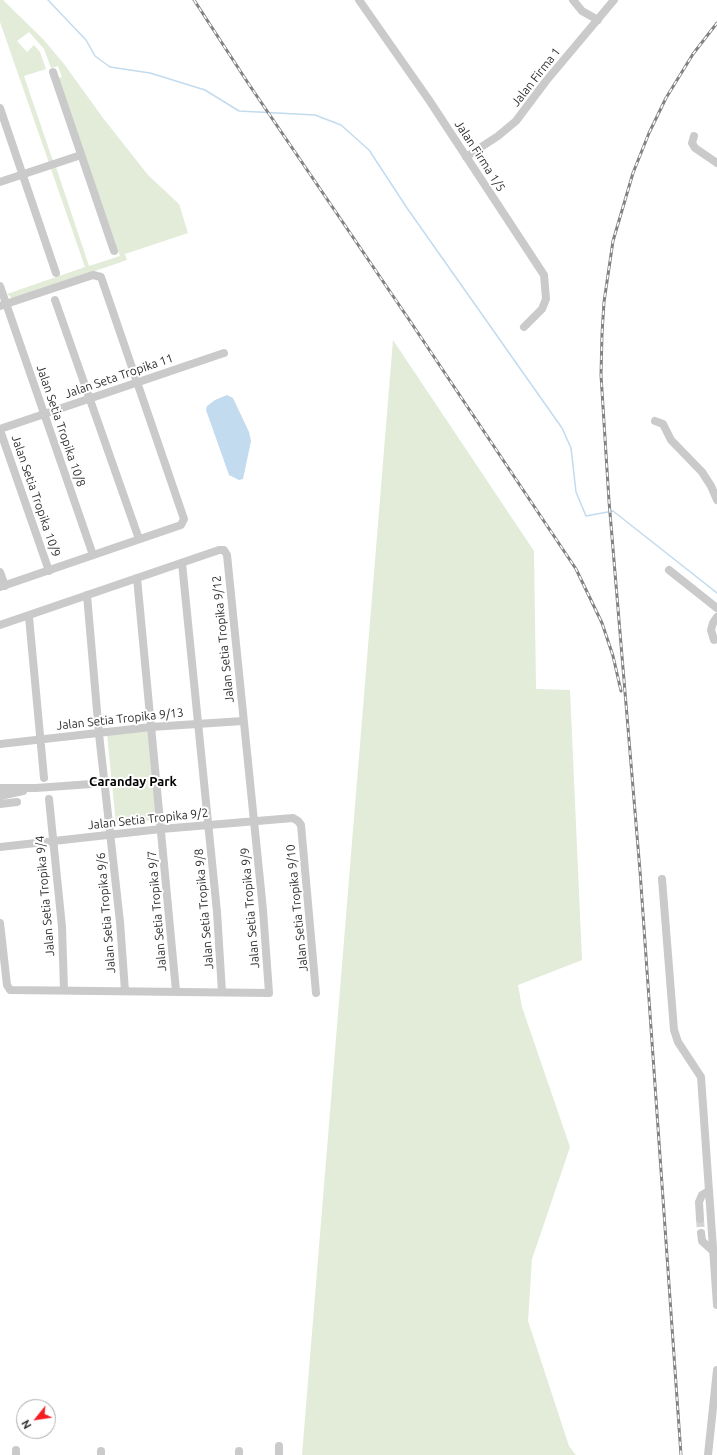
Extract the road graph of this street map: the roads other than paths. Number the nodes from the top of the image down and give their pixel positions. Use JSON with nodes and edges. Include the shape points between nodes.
{"nodes":[{"id":1,"x":359,"y":0,"type":"edge"},
{"id":2,"x":573,"y":0,"type":"edge"},
{"id":3,"x":614,"y":0,"type":"edge"},
{"id":4,"x":598,"y":20,"type":"junction"},
{"id":5,"x":53,"y":72,"type":"dead end"},
{"id":6,"x":0,"y":108,"type":"edge"},
{"id":7,"x":694,"y":136,"type":"dead end"},
{"id":8,"x":81,"y":155,"type":"junction"},
{"id":9,"x":466,"y":157,"type":"junction"},
{"id":10,"x":717,"y":162,"type":"edge"},
{"id":11,"x":23,"y":175,"type":"junction"},
{"id":12,"x":0,"y":182,"type":"edge"},
{"id":13,"x":114,"y":251,"type":"dead end"},
{"id":14,"x":56,"y":273,"type":"dead end"},
{"id":15,"x":0,"y":286,"type":"edge"},
{"id":16,"x":55,"y":300,"type":"dead end"},
{"id":17,"x":3,"y":305,"type":"edge"},
{"id":18,"x":524,"y":327,"type":"dead end"},
{"id":19,"x":224,"y":353,"type":"dead end"},
{"id":20,"x":138,"y":383,"type":"junction"},
{"id":21,"x":90,"y":400,"type":"junction"},
{"id":22,"x":44,"y":415,"type":"junction"},
{"id":23,"x":655,"y":421,"type":"dead end"},
{"id":24,"x":0,"y":430,"type":"edge"},
{"id":25,"x":717,"y":500,"type":"edge"},
{"id":26,"x":138,"y":539,"type":"junction"},
{"id":27,"x":93,"y":555,"type":"junction"},
{"id":28,"x":182,"y":563,"type":"junction"},
{"id":29,"x":49,"y":570,"type":"junction"},
{"id":30,"x":669,"y":570,"type":"dead end"},
{"id":31,"x":0,"y":572,"type":"edge"},
{"id":32,"x":137,"y":578,"type":"junction"},
{"id":33,"x":2,"y":587,"type":"edge"},
{"id":34,"x":87,"y":595,"type":"junction"},
{"id":35,"x":717,"y":608,"type":"edge"},
{"id":36,"x":29,"y":617,"type":"junction"},
{"id":37,"x":717,"y":617,"type":"edge"},
{"id":38,"x":0,"y":625,"type":"edge"},
{"id":39,"x":714,"y":640,"type":"edge"},
{"id":40,"x":243,"y":721,"type":"junction"},
{"id":41,"x":198,"y":724,"type":"junction"},
{"id":42,"x":151,"y":727,"type":"junction"},
{"id":43,"x":100,"y":734,"type":"junction"},
{"id":44,"x":41,"y":740,"type":"junction"},
{"id":45,"x":0,"y":744,"type":"edge"},
{"id":46,"x":44,"y":778,"type":"dead end"},
{"id":47,"x":105,"y":783,"type":"junction"},
{"id":48,"x":0,"y":788,"type":"edge"},
{"id":49,"x":36,"y":788,"type":"junction"},
{"id":50,"x":0,"y":796,"type":"edge"},
{"id":51,"x":50,"y":799,"type":"dead end"},
{"id":52,"x":17,"y":802,"type":"dead end"},
{"id":53,"x":0,"y":804,"type":"edge"},
{"id":54,"x":254,"y":820,"type":"junction"},
{"id":55,"x":298,"y":821,"type":"joint"},
{"id":56,"x":208,"y":825,"type":"junction"},
{"id":57,"x":161,"y":829,"type":"junction"},
{"id":58,"x":111,"y":834,"type":"junction"},
{"id":59,"x":52,"y":842,"type":"junction"},
{"id":60,"x":0,"y":847,"type":"edge"},
{"id":61,"x":662,"y":879,"type":"dead end"},
{"id":62,"x":0,"y":923,"type":"edge"},
{"id":63,"x":64,"y":990,"type":"junction"},
{"id":64,"x":125,"y":991,"type":"junction"},
{"id":65,"x":176,"y":991,"type":"junction"},
{"id":66,"x":222,"y":992,"type":"junction"},
{"id":67,"x":316,"y":993,"type":"dead end"},
{"id":68,"x":709,"y":1191,"type":"junction"},
{"id":69,"x":700,"y":1219,"type":"tunnel mouth"},
{"id":70,"x":701,"y":1233,"type":"tunnel mouth"},
{"id":71,"x":713,"y":1251,"type":"junction"},
{"id":72,"x":717,"y":1305,"type":"edge"},
{"id":73,"x":717,"y":1370,"type":"edge"},
{"id":74,"x":279,"y":1446,"type":"dead end"},
{"id":75,"x":279,"y":1455,"type":"edge"},
{"id":76,"x":708,"y":1455,"type":"edge"}],
"edges":[{"from":1,"to":9,"type":"street","name":"Jalan Firma 1/5"},
{"from":2,"to":4,"type":"street","via":[[582,11]]},
{"from":3,"to":4,"type":"street","name":"Jalan Firma 1"},
{"from":4,"to":9,"type":"street","name":"Jalan Firma 1","via":[[516,121]]},
{"from":5,"to":8,"type":"street"},
{"from":6,"to":11,"type":"street"},
{"from":7,"to":10,"type":"street","via":[[692,143],[695,148]]},
{"from":8,"to":11,"type":"street"},
{"from":8,"to":13,"type":"street"},
{"from":9,"to":18,"type":"street","name":"Jalan Firma 1/5","via":[[544,275],[546,299],[542,310]]},
{"from":11,"to":12,"type":"street"},
{"from":11,"to":14,"type":"street"},
{"from":15,"to":17,"type":"street","name":"Jalan Setia Tropika 10/8"},
{"from":16,"to":21,"type":"street"},
{"from":17,"to":20,"type":"street","via":[[93,275],[101,277]]},
{"from":17,"to":22,"type":"street","name":"Jalan Setia Tropika 10/8"},
{"from":19,"to":20,"type":"street","name":"Jalan Seta Tropika 11"},
{"from":20,"to":21,"type":"street","name":"Jalan Seta Tropika 11"},
{"from":20,"to":26,"type":"street","via":[[184,520],[180,525]]},
{"from":21,"to":22,"type":"street","name":"Jalan Seta Tropika 11"},
{"from":21,"to":26,"type":"street"},
{"from":22,"to":24,"type":"street","name":"Jalan Seta Tropika 11"},
{"from":22,"to":27,"type":"street","name":"Jalan Setia Tropika 10/8"},
{"from":23,"to":25,"type":"street","via":[[663,424],[671,440],[702,472]]},
{"from":24,"to":29,"type":"street","name":"Jalan Setia Tropika 10/9"},
{"from":26,"to":27,"type":"street"},
{"from":27,"to":29,"type":"street"},
{"from":28,"to":32,"type":"street"},
{"from":28,"to":40,"type":"street","name":"Jalan Setia Tropika 9/12","via":[[219,550],[224,550],[227,555]]},
{"from":28,"to":41,"type":"street","name":"Jalan Setia Tropika 9/8"},
{"from":29,"to":33,"type":"street"},
{"from":30,"to":35,"type":"street"},
{"from":31,"to":33,"type":"street"},
{"from":32,"to":34,"type":"street"},
{"from":32,"to":42,"type":"street","name":"Jalan Setia Tropika 9/7"},
{"from":34,"to":36,"type":"street"},
{"from":34,"to":43,"type":"street","name":"Jalan Setia Tropika 9/6"},
{"from":36,"to":38,"type":"street"},
{"from":36,"to":44,"type":"street"},
{"from":37,"to":39,"type":"street","via":[[711,630]]},
{"from":40,"to":41,"type":"street","name":"Jalan Setia Tropika 9/13"},
{"from":40,"to":54,"type":"street","name":"Jalan Setia Tropika 9/12"},
{"from":41,"to":42,"type":"street","name":"Jalan Setia Tropika 9/13"},
{"from":41,"to":56,"type":"street","name":"Jalan Setia Tropika 9/8"},
{"from":42,"to":43,"type":"street","name":"Jalan Setia Tropika 9/13"},
{"from":42,"to":57,"type":"street","name":"Jalan Setia Tropika 9/7"},
{"from":43,"to":44,"type":"street","name":"Jalan Setia Tropika 9/13"},
{"from":43,"to":47,"type":"street","name":"Jalan Setia Tropika 9/6"},
{"from":44,"to":45,"type":"street","name":"Jalan Setia Tropika 9/13"},
{"from":44,"to":46,"type":"street"},
{"from":47,"to":49,"type":"street"},
{"from":47,"to":58,"type":"street","name":"Jalan Setia Tropika 9/6"},
{"from":48,"to":49,"type":"street"},
{"from":49,"to":50,"type":"street"},
{"from":51,"to":59,"type":"street","name":"Jalan Setia Tropika 9/4"},
{"from":52,"to":53,"type":"street"},
{"from":54,"to":55,"type":"street","name":"Jalan Setia Tropika 9/2","via":[[293,818]]},
{"from":54,"to":56,"type":"street","name":"Jalan Setia Tropika 9/2"},
{"from":54,"to":66,"type":"street","name":"Jalan Setia Tropika 9/9","via":[[269,993]]},
{"from":55,"to":67,"type":"street","name":"Jalan Setia Tropika 9/10","via":[[301,825]]},
{"from":56,"to":57,"type":"street","name":"Jalan Setia Tropika 9/2"},
{"from":56,"to":66,"type":"street","name":"Jalan Setia Tropika 9/8"},
{"from":57,"to":58,"type":"street","name":"Jalan Setia Tropika 9/2"},
{"from":57,"to":65,"type":"street","name":"Jalan Setia Tropika 9/7"},
{"from":58,"to":59,"type":"street","name":"Jalan Setia Tropika 9/2"},
{"from":58,"to":64,"type":"street","name":"Jalan Setia Tropika 9/6"},
{"from":59,"to":60,"type":"street","name":"Jalan Setia Tropika 9/2"},
{"from":59,"to":63,"type":"street","name":"Jalan Setia Tropika 9/4","via":[[62,927]]},
{"from":61,"to":68,"type":"street","via":[[674,1030],[678,1042],[701,1077]]},
{"from":62,"to":63,"type":"street","via":[[7,985],[10,990]]},
{"from":63,"to":64,"type":"street"},
{"from":64,"to":65,"type":"street"},
{"from":65,"to":66,"type":"street"},
{"from":68,"to":69,"type":"street","via":[[702,1195],[699,1202]]},
{"from":68,"to":71,"type":"street"},
{"from":70,"to":71,"type":"street","via":[[702,1241]]},
{"from":71,"to":72,"type":"street"},
{"from":73,"to":76,"type":"street"},
{"from":74,"to":75,"type":"street"}]}
